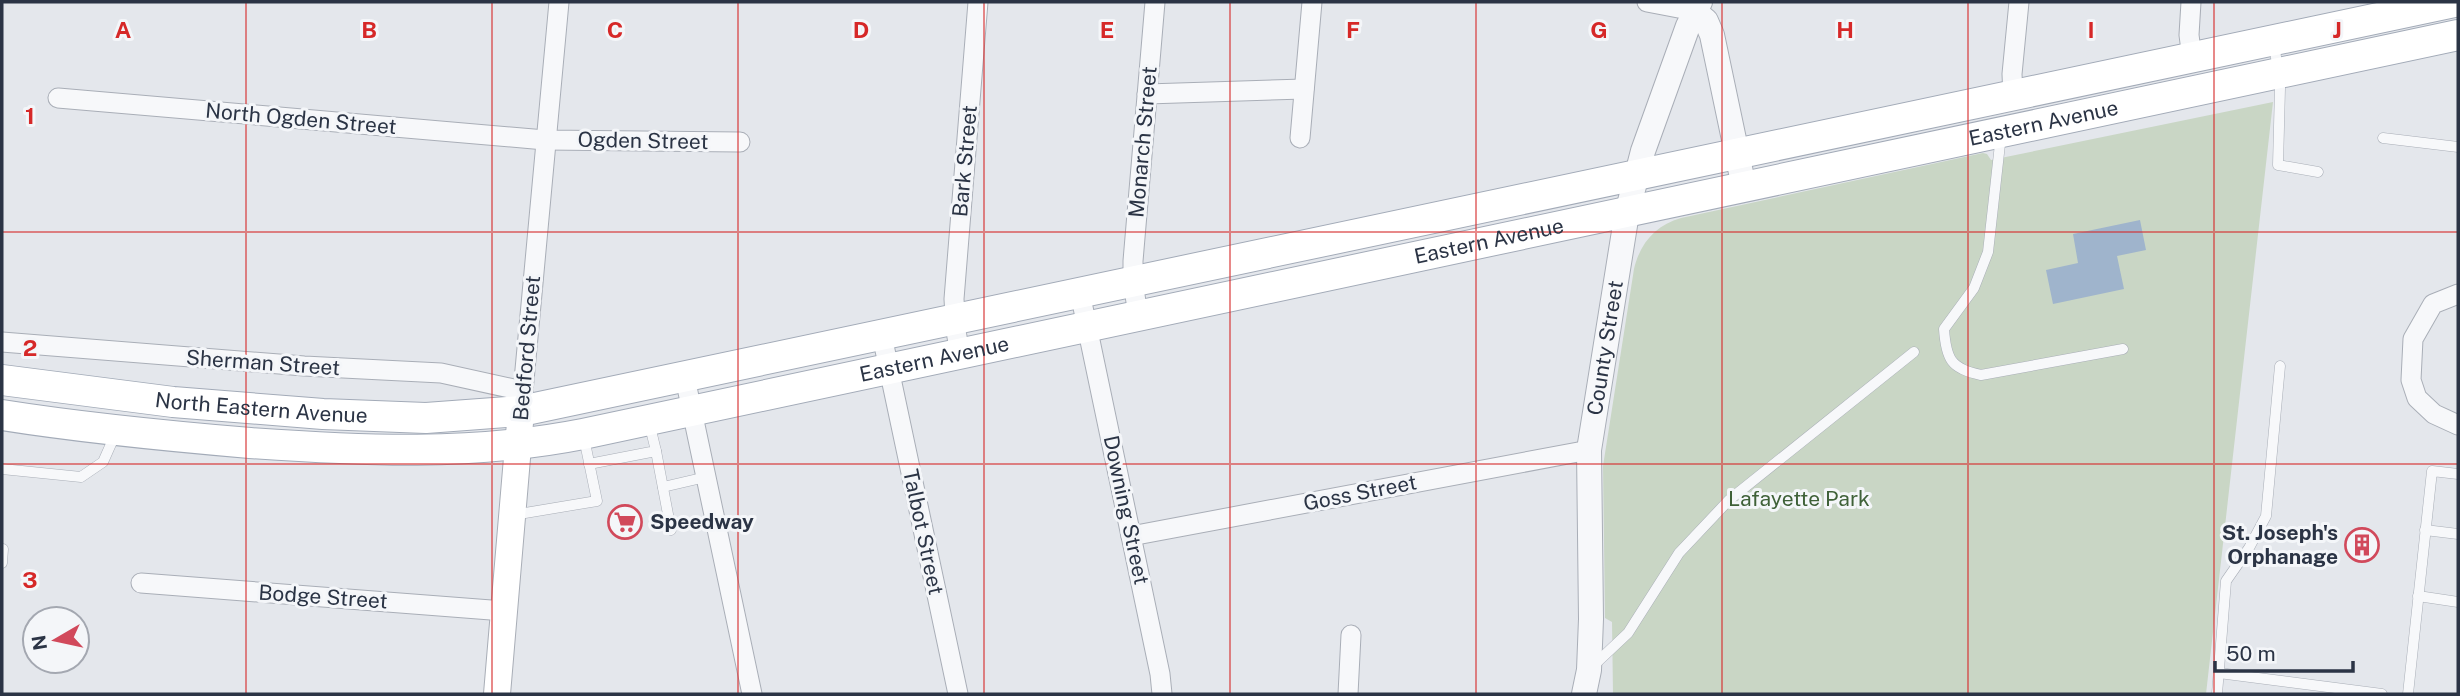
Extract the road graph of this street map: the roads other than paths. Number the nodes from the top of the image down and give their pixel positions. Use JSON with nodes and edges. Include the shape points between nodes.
{"nodes":[{"id":1,"x":559,"y":2,"type":"edge"},
{"id":2,"x":978,"y":2,"type":"edge"},
{"id":3,"x":1155,"y":2,"type":"edge"},
{"id":4,"x":1312,"y":2,"type":"edge"},
{"id":5,"x":1647,"y":2,"type":"edge"},
{"id":6,"x":2019,"y":2,"type":"edge"},
{"id":7,"x":2191,"y":2,"type":"edge"},
{"id":8,"x":2454,"y":2,"type":"edge"},
{"id":9,"x":1697,"y":6,"type":"edge"},
{"id":10,"x":2366,"y":11,"type":"edge"},
{"id":11,"x":2458,"y":35,"type":"edge"},
{"id":12,"x":2274,"y":40,"type":"junction"},
{"id":13,"x":2192,"y":58,"type":"junction"},
{"id":14,"x":2279,"y":72,"type":"junction"},
{"id":15,"x":1304,"y":89,"type":"junction"},
{"id":16,"x":1147,"y":93,"type":"junction"},
{"id":17,"x":2013,"y":96,"type":"junction"},
{"id":18,"x":58,"y":98,"type":"dead end"},
{"id":19,"x":2002,"y":132,"type":"junction"},
{"id":20,"x":1300,"y":138,"type":"dead end"},
{"id":21,"x":2383,"y":138,"type":"dead end"},
{"id":22,"x":545,"y":140,"type":"junction"},
{"id":23,"x":740,"y":142,"type":"dead end"},
{"id":24,"x":2458,"y":147,"type":"edge"},
{"id":25,"x":1738,"y":154,"type":"junction"},
{"id":26,"x":2318,"y":172,"type":"dead end"},
{"id":27,"x":1636,"y":176,"type":"junction"},
{"id":28,"x":1744,"y":187,"type":"junction"},
{"id":29,"x":1627,"y":213,"type":"junction"},
{"id":30,"x":1133,"y":282,"type":"junction"},
{"id":31,"x":1080,"y":293,"type":"junction"},
{"id":32,"x":2458,"y":294,"type":"edge"},
{"id":33,"x":1138,"y":315,"type":"junction"},
{"id":34,"x":955,"y":320,"type":"junction"},
{"id":35,"x":1087,"y":326,"type":"junction"},
{"id":36,"x":882,"y":336,"type":"junction"},
{"id":37,"x":2,"y":342,"type":"edge"},
{"id":38,"x":2123,"y":349,"type":"dead end"},
{"id":39,"x":1914,"y":352,"type":"dead end"},
{"id":40,"x":960,"y":354,"type":"junction"},
{"id":41,"x":2280,"y":366,"type":"dead end"},
{"id":42,"x":889,"y":369,"type":"junction"},
{"id":43,"x":685,"y":378,"type":"junction"},
{"id":44,"x":2,"y":380,"type":"edge"},
{"id":45,"x":522,"y":401,"type":"junction"},
{"id":46,"x":692,"y":411,"type":"junction"},
{"id":47,"x":2,"y":415,"type":"edge"},
{"id":48,"x":648,"y":420,"type":"junction"},
{"id":49,"x":2458,"y":425,"type":"edge"},
{"id":50,"x":118,"y":430,"type":"junction"},
{"id":51,"x":583,"y":434,"type":"junction"},
{"id":52,"x":518,"y":446,"type":"junction"},
{"id":53,"x":1590,"y":450,"type":"junction"},
{"id":54,"x":656,"y":451,"type":"junction"},
{"id":55,"x":589,"y":464,"type":"junction"},
{"id":56,"x":2,"y":469,"type":"edge"},
{"id":57,"x":2458,"y":474,"type":"edge"},
{"id":58,"x":706,"y":477,"type":"junction"},
{"id":59,"x":663,"y":487,"type":"junction"},
{"id":60,"x":513,"y":515,"type":"junction"},
{"id":61,"x":671,"y":530,"type":"dead end"},
{"id":62,"x":2425,"y":530,"type":"junction"},
{"id":63,"x":2458,"y":534,"type":"edge"},
{"id":64,"x":1131,"y":536,"type":"junction"},
{"id":65,"x":3,"y":548,"type":"edge"},
{"id":66,"x":2,"y":563,"type":"edge"},
{"id":67,"x":141,"y":583,"type":"dead end"},
{"id":68,"x":2418,"y":596,"type":"junction"},
{"id":69,"x":2458,"y":602,"type":"edge"},
{"id":70,"x":504,"y":611,"type":"junction"},
{"id":71,"x":1351,"y":635,"type":"dead end"},
{"id":72,"x":1589,"y":670,"type":"junction"},
{"id":73,"x":2219,"y":673,"type":"junction"},
{"id":74,"x":497,"y":694,"type":"edge"},
{"id":75,"x":752,"y":694,"type":"edge"},
{"id":76,"x":958,"y":694,"type":"edge"},
{"id":77,"x":1162,"y":694,"type":"edge"},
{"id":78,"x":1348,"y":694,"type":"edge"},
{"id":79,"x":1584,"y":694,"type":"edge"},
{"id":80,"x":2217,"y":694,"type":"edge"},
{"id":81,"x":2382,"y":694,"type":"edge"},
{"id":82,"x":2408,"y":694,"type":"edge"}],
"edges":[{"from":1,"to":22,"type":"street","name":"Bedford Street"},
{"from":2,"to":34,"type":"street","name":"Bark Street"},
{"from":3,"to":16,"type":"street","name":"Monarch Street"},
{"from":4,"to":15,"type":"street"},
{"from":5,"to":9,"type":"street"},
{"from":6,"to":17,"type":"street"},
{"from":7,"to":13,"type":"street"},
{"from":8,"to":10,"type":"main road","name":"Eastern Avenue"},
{"from":9,"to":25,"type":"street","via":[[1710,27]]},
{"from":9,"to":27,"type":"street","name":"County Street"},
{"from":10,"to":12,"type":"main road","name":"Eastern Avenue"},
{"from":11,"to":14,"type":"main road","name":"Eastern Avenue"},
{"from":12,"to":13,"type":"main road","name":"Eastern Avenue"},
{"from":12,"to":14,"type":"lane"},
{"from":13,"to":17,"type":"main road","name":"Eastern Avenue"},
{"from":14,"to":19,"type":"main road","name":"Eastern Avenue"},
{"from":14,"to":26,"type":"lane","via":[[2278,165]]},
{"from":15,"to":16,"type":"street"},
{"from":15,"to":20,"type":"street"},
{"from":16,"to":30,"type":"street","name":"Monarch Street"},
{"from":17,"to":25,"type":"main road","name":"Eastern Avenue"},
{"from":18,"to":22,"type":"street","name":"North Ogden Street"},
{"from":19,"to":28,"type":"main road","name":"Eastern Avenue"},
{"from":19,"to":38,"type":"lane","via":[[1988,252],[1974,288],[1944,329],[1948,355],[1962,371],[1981,375]]},
{"from":21,"to":24,"type":"lane"},
{"from":22,"to":23,"type":"street","name":"Ogden Street"},
{"from":22,"to":45,"type":"street","name":"Bedford Street"},
{"from":25,"to":27,"type":"main road","name":"Eastern Avenue"},
{"from":25,"to":28,"type":"street"},
{"from":27,"to":29,"type":"street","name":"County Street"},
{"from":27,"to":30,"type":"main road","name":"Eastern Avenue"},
{"from":28,"to":29,"type":"main road","name":"Eastern Avenue"},
{"from":29,"to":33,"type":"main road","name":"Eastern Avenue"},
{"from":29,"to":53,"type":"street","name":"County Street"},
{"from":30,"to":31,"type":"main road","name":"Eastern Avenue"},
{"from":30,"to":33,"type":"street","name":"Monarch Street"},
{"from":31,"to":34,"type":"main road","name":"Eastern Avenue"},
{"from":31,"to":35,"type":"street","name":"Downing Street"},
{"from":32,"to":49,"type":"street","via":[[2433,303],[2413,339],[2411,380],[2417,398],[2434,414]]},
{"from":33,"to":35,"type":"main road","name":"Eastern Avenue"},
{"from":34,"to":36,"type":"main road","name":"Eastern Avenue"},
{"from":34,"to":40,"type":"street","name":"Bark Street"},
{"from":35,"to":40,"type":"main road","name":"Eastern Avenue"},
{"from":35,"to":64,"type":"street","name":"Downing Street"},
{"from":36,"to":42,"type":"street","name":"Talbot Street"},
{"from":36,"to":43,"type":"main road","name":"Eastern Avenue"},
{"from":37,"to":45,"type":"street","name":"Sherman Street","via":[[441,373]]},
{"from":39,"to":72,"type":"lane","via":[[1729,500],[1679,553],[1628,633]]},
{"from":40,"to":42,"type":"main road","name":"Eastern Avenue"},
{"from":41,"to":73,"type":"lane","via":[[2266,516],[2226,580]]},
{"from":42,"to":46,"type":"main road","name":"Eastern Avenue"},
{"from":42,"to":76,"type":"street","name":"Talbot Street"},
{"from":43,"to":45,"type":"main road","name":"Eastern Avenue"},
{"from":43,"to":46,"type":"street"},
{"from":44,"to":45,"type":"main road","name":"North Eastern Avenue","via":[[173,402],[334,415],[426,418]]},
{"from":45,"to":52,"type":"main road","name":"Bedford Street"},
{"from":46,"to":48,"type":"main road","name":"Eastern Avenue"},
{"from":46,"to":58,"type":"street"},
{"from":47,"to":50,"type":"main road","name":"North Eastern Avenue"},
{"from":48,"to":51,"type":"main road","name":"Eastern Avenue"},
{"from":48,"to":54,"type":"lane"},
{"from":50,"to":52,"type":"main road","name":"North Eastern Avenue","via":[[380,451]]},
{"from":50,"to":56,"type":"lane","via":[[103,462],[81,477]]},
{"from":51,"to":52,"type":"main road","name":"Eastern Avenue"},
{"from":51,"to":55,"type":"lane"},
{"from":52,"to":60,"type":"main road","name":"Bedford Street"},
{"from":53,"to":64,"type":"street","name":"Goss Street"},
{"from":53,"to":72,"type":"street","name":"County Street"},
{"from":54,"to":55,"type":"lane"},
{"from":54,"to":59,"type":"lane"},
{"from":55,"to":60,"type":"lane","via":[[597,501]]},
{"from":57,"to":62,"type":"lane","via":[[2432,471]]},
{"from":58,"to":59,"type":"lane"},
{"from":58,"to":75,"type":"street"},
{"from":59,"to":61,"type":"lane"},
{"from":60,"to":70,"type":"main road","name":"Bedford Street"},
{"from":62,"to":63,"type":"lane"},
{"from":62,"to":68,"type":"lane"},
{"from":64,"to":77,"type":"street","name":"Downing Street"},
{"from":65,"to":66,"type":"lane"},
{"from":67,"to":70,"type":"street","name":"Bodge Street"},
{"from":68,"to":69,"type":"lane"},
{"from":68,"to":82,"type":"lane"},
{"from":70,"to":74,"type":"main road","name":"Bedford Street"},
{"from":71,"to":78,"type":"street"},
{"from":72,"to":79,"type":"street","name":"County Street"},
{"from":73,"to":80,"type":"lane"},
{"from":73,"to":81,"type":"lane"}]}
